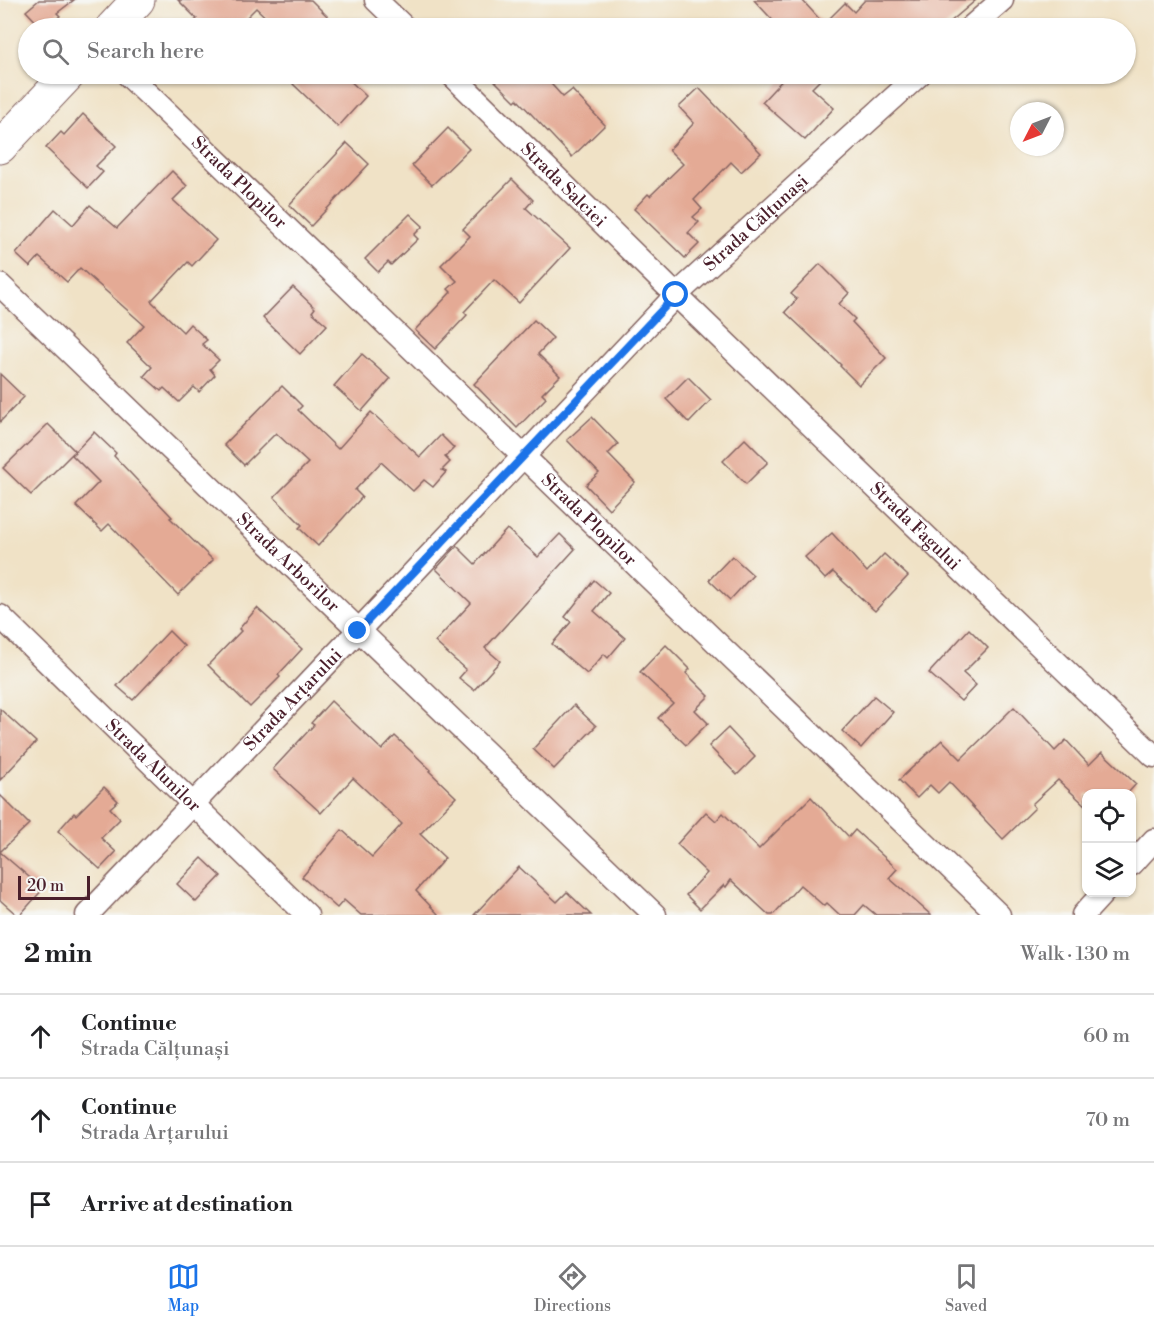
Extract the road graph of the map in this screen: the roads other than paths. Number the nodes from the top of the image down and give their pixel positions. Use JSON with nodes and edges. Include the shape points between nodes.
{"nodes":[{"id":1,"x":138,"y":0,"type":"edge"},
{"id":2,"x":376,"y":0,"type":"edge"},
{"id":3,"x":1002,"y":0,"type":"edge"},
{"id":4,"x":121,"y":18,"type":"edge"},
{"id":5,"x":395,"y":18,"type":"edge"},
{"id":6,"x":981,"y":18,"type":"edge"},
{"id":7,"x":60,"y":84,"type":"edge"},
{"id":8,"x":137,"y":84,"type":"edge"},
{"id":9,"x":461,"y":84,"type":"edge"},
{"id":10,"x":909,"y":84,"type":"edge"},
{"id":11,"x":0,"y":147,"type":"edge"},
{"id":12,"x":0,"y":285,"type":"edge"},
{"id":13,"x":676,"y":295,"type":"junction"},
{"id":14,"x":524,"y":457,"type":"junction"},
{"id":15,"x":0,"y":616,"type":"edge"},
{"id":16,"x":358,"y":631,"type":"junction"},
{"id":17,"x":1154,"y":756,"type":"edge"},
{"id":18,"x":194,"y":803,"type":"junction"},
{"id":19,"x":1154,"y":840,"type":"edge"},
{"id":20,"x":1136,"y":859,"type":"edge"},
{"id":21,"x":1099,"y":897,"type":"edge"},
{"id":22,"x":87,"y":915,"type":"edge"},
{"id":23,"x":307,"y":915,"type":"edge"},
{"id":24,"x":655,"y":915,"type":"edge"},
{"id":25,"x":999,"y":915,"type":"edge"},
{"id":26,"x":1083,"y":915,"type":"edge"}],
"edges":[{"from":1,"to":4,"type":"street"},
{"from":2,"to":5,"type":"street"},
{"from":3,"to":6,"type":"street"},
{"from":7,"to":11,"type":"street"},
{"from":8,"to":14,"type":"street","name":"Strada Plopilor"},
{"from":9,"to":13,"type":"street","name":"Strada Salciei"},
{"from":10,"to":13,"type":"street","name":"Strada Călțunași"},
{"from":12,"to":16,"type":"street","name":"Strada Arborilor"},
{"from":13,"to":14,"type":"street","name":"Strada Călțunași"},
{"from":13,"to":17,"type":"street","name":"Strada Fagului"},
{"from":14,"to":16,"type":"street","name":"Strada Arțarului"},
{"from":14,"to":25,"type":"street","name":"Strada Plopilor"},
{"from":15,"to":18,"type":"street","name":"Strada Alunilor"},
{"from":16,"to":18,"type":"street","name":"Strada Arțarului"},
{"from":16,"to":24,"type":"street","name":"Strada Arborilor"},
{"from":18,"to":22,"type":"street","name":"Strada Arțarului"},
{"from":18,"to":23,"type":"street","name":"Strada Alunilor"},
{"from":19,"to":20,"type":"street"},
{"from":21,"to":26,"type":"street"}]}
